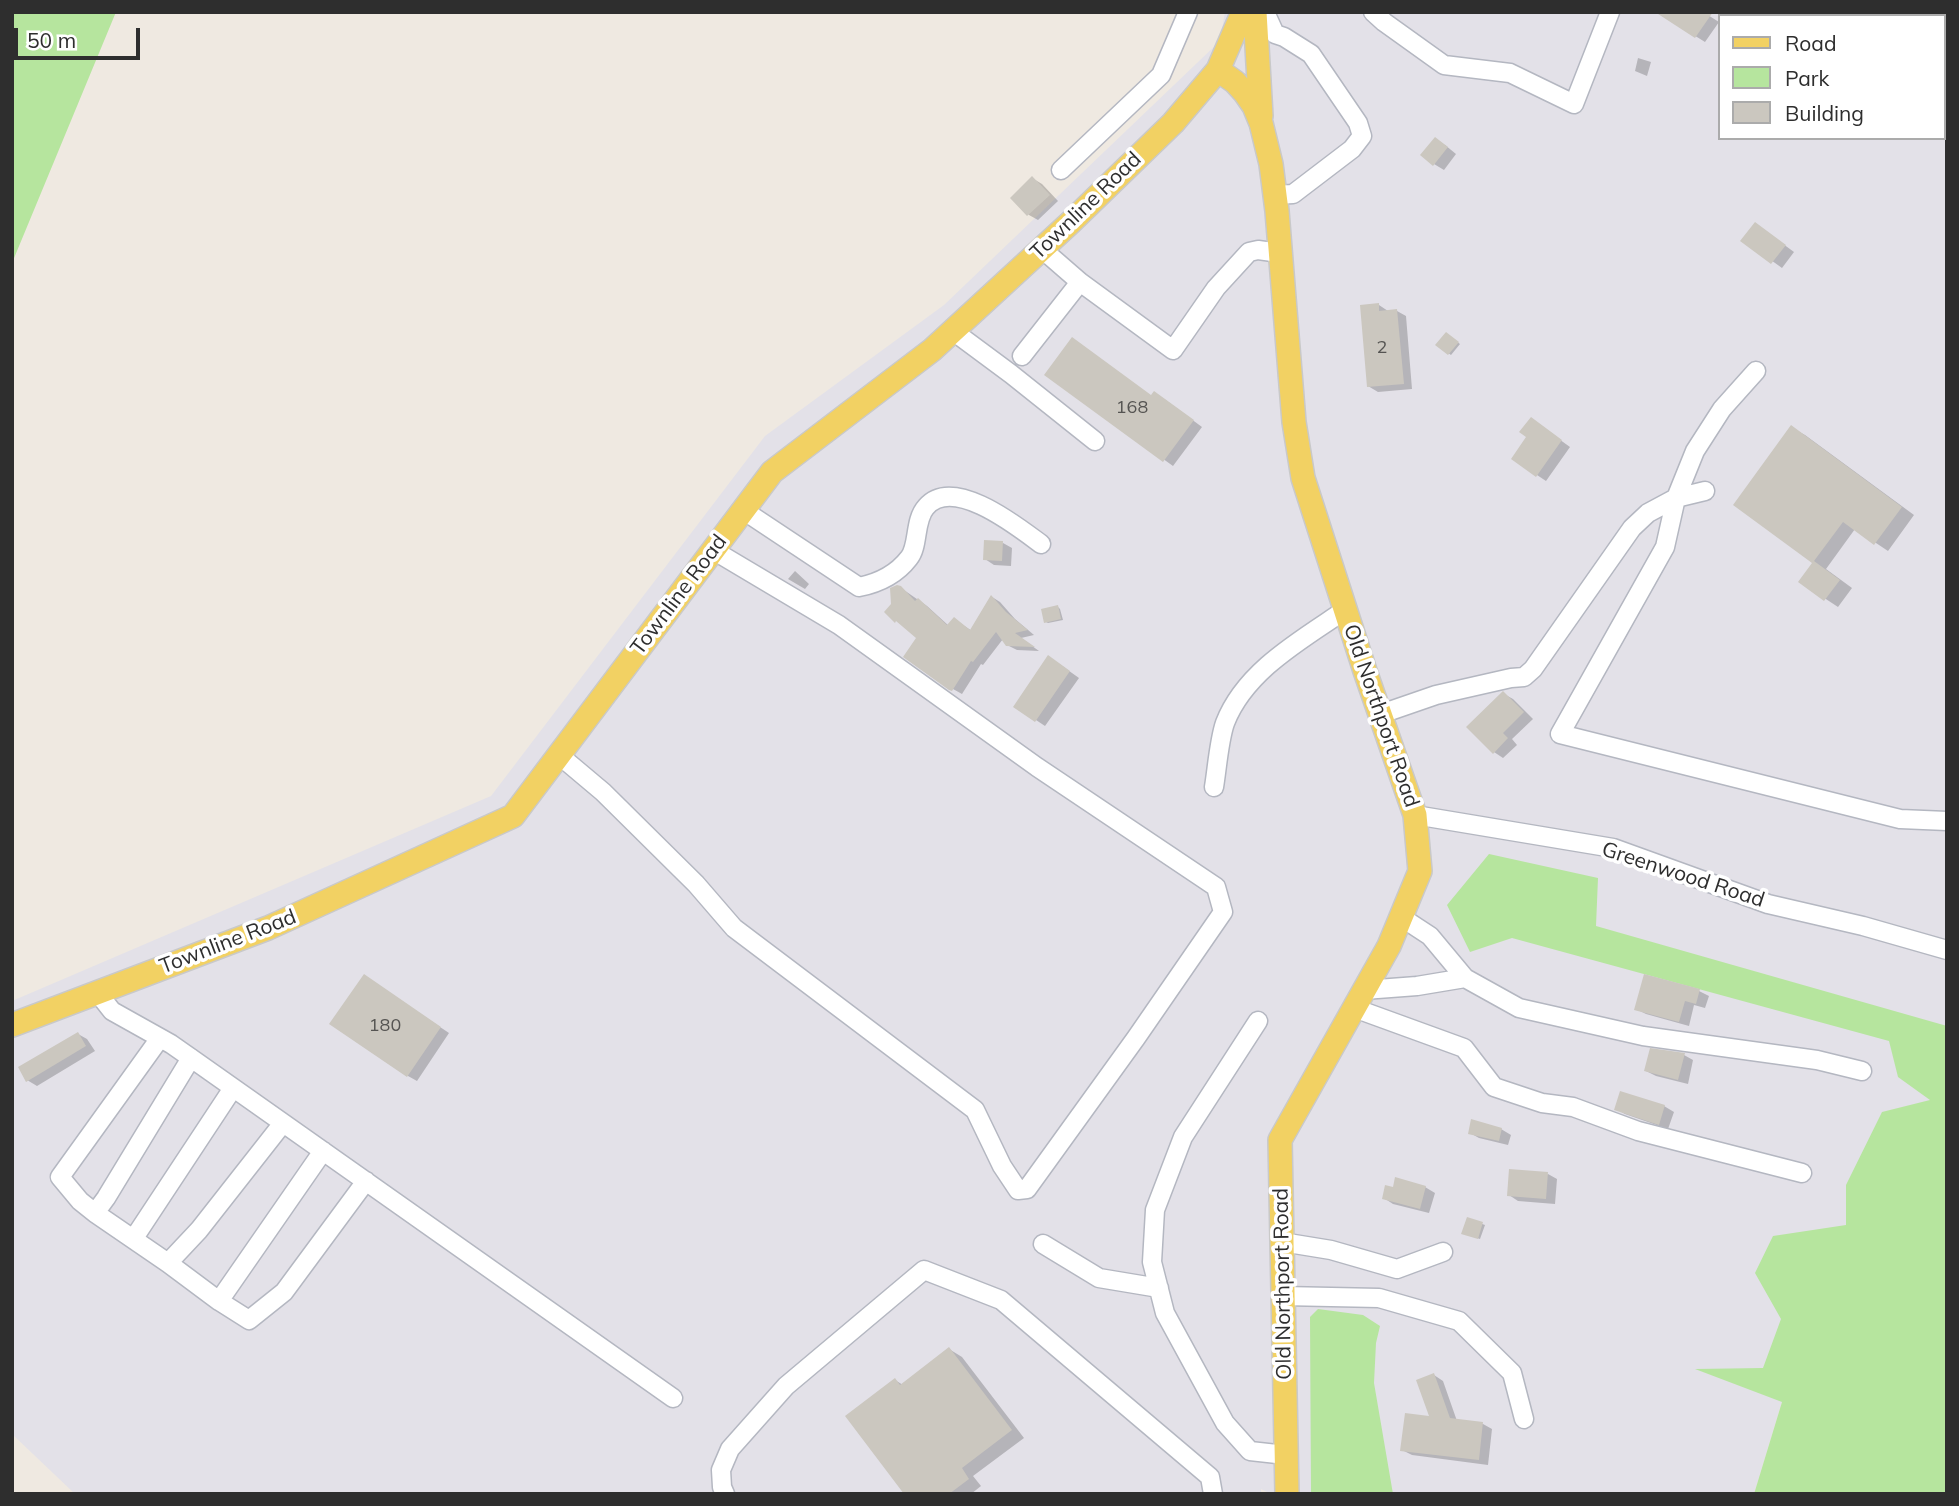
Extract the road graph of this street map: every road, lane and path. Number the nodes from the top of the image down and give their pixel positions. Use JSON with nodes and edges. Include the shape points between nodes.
{"nodes":[{"id":1,"x":1188,"y":12,"type":"edge"},
{"id":2,"x":1243,"y":12,"type":"edge"},
{"id":3,"x":1255,"y":12,"type":"edge"},
{"id":4,"x":1265,"y":12,"type":"edge"},
{"id":5,"x":1373,"y":12,"type":"edge"},
{"id":6,"x":1610,"y":12,"type":"edge"},
{"id":7,"x":1217,"y":69,"type":"junction"},
{"id":8,"x":1261,"y":123,"type":"junction"},
{"id":9,"x":1061,"y":170,"type":"dead end"},
{"id":10,"x":1275,"y":195,"type":"junction"},
{"id":11,"x":1042,"y":249,"type":"junction"},
{"id":12,"x":1280,"y":253,"type":"junction"},
{"id":13,"x":1080,"y":282,"type":"junction"},
{"id":14,"x":953,"y":331,"type":"junction"},
{"id":15,"x":1022,"y":356,"type":"dead end"},
{"id":16,"x":1756,"y":372,"type":"dead end"},
{"id":17,"x":1095,"y":441,"type":"dead end"},
{"id":18,"x":1705,"y":491,"type":"dead end"},
{"id":19,"x":1675,"y":498,"type":"junction"},
{"id":20,"x":743,"y":510,"type":"junction"},
{"id":21,"x":1041,"y":544,"type":"dead end"},
{"id":22,"x":713,"y":550,"type":"junction"},
{"id":23,"x":1345,"y":610,"type":"junction"},
{"id":24,"x":1381,"y":714,"type":"junction"},
{"id":25,"x":559,"y":755,"type":"junction"},
{"id":26,"x":1214,"y":787,"type":"dead end"},
{"id":27,"x":1415,"y":815,"type":"junction"},
{"id":28,"x":1947,"y":821,"type":"edge"},
{"id":29,"x":1401,"y":916,"type":"junction"},
{"id":30,"x":1947,"y":950,"type":"edge"},
{"id":31,"x":1465,"y":978,"type":"junction"},
{"id":32,"x":97,"y":992,"type":"junction"},
{"id":33,"x":1359,"y":999,"type":"junction"},
{"id":34,"x":1258,"y":1021,"type":"dead end"},
{"id":35,"x":12,"y":1025,"type":"edge"},
{"id":36,"x":160,"y":1038,"type":"junction"},
{"id":37,"x":191,"y":1058,"type":"junction"},
{"id":38,"x":1862,"y":1071,"type":"dead end"},
{"id":39,"x":233,"y":1088,"type":"junction"},
{"id":40,"x":283,"y":1123,"type":"junction"},
{"id":41,"x":323,"y":1151,"type":"junction"},
{"id":42,"x":1802,"y":1173,"type":"dead end"},
{"id":43,"x":366,"y":1181,"type":"junction"},
{"id":44,"x":94,"y":1213,"type":"junction"},
{"id":45,"x":134,"y":1238,"type":"junction"},
{"id":46,"x":1282,"y":1242,"type":"junction"},
{"id":47,"x":1043,"y":1244,"type":"dead end"},
{"id":48,"x":1443,"y":1252,"type":"dead end"},
{"id":49,"x":168,"y":1263,"type":"junction"},
{"id":50,"x":1159,"y":1288,"type":"junction"},
{"id":51,"x":1283,"y":1296,"type":"junction"},
{"id":52,"x":219,"y":1301,"type":"junction"},
{"id":53,"x":673,"y":1398,"type":"dead end"},
{"id":54,"x":1524,"y":1419,"type":"dead end"},
{"id":55,"x":1286,"y":1455,"type":"junction"},
{"id":56,"x":725,"y":1494,"type":"edge"},
{"id":57,"x":1213,"y":1494,"type":"edge"},
{"id":58,"x":1287,"y":1494,"type":"edge"}],
"edges":[{"from":1,"to":9,"type":"street","via":[[1161,75]]},
{"from":2,"to":7,"type":"main road","name":"Townline Road"},
{"from":3,"to":8,"type":"main road","name":"Old Northport Road"},
{"from":4,"to":10,"type":"street","via":[[1275,34],[1311,54],[1362,136],[1352,149],[1293,194]]},
{"from":5,"to":6,"type":"street","via":[[1444,65],[1510,73],[1574,104]]},
{"from":7,"to":8,"type":"main road","name":"Old Northport Road","via":[[1245,93]]},
{"from":7,"to":11,"type":"main road","name":"Townline Road","via":[[1173,123]]},
{"from":8,"to":10,"type":"main road","name":"Old Northport Road"},
{"from":10,"to":12,"type":"main road","name":"Old Northport Road"},
{"from":11,"to":13,"type":"street"},
{"from":11,"to":14,"type":"main road","name":"Townline Road"},
{"from":12,"to":13,"type":"street","via":[[1252,250],[1242,257],[1172,350]]},
{"from":12,"to":23,"type":"main road","name":"Old Northport Road","via":[[1303,478]]},
{"from":13,"to":15,"type":"street"},
{"from":14,"to":17,"type":"street"},
{"from":14,"to":20,"type":"main road","name":"Townline Road","via":[[772,472]]},
{"from":16,"to":19,"type":"street","via":[[1722,409],[1695,451]]},
{"from":18,"to":19,"type":"street"},
{"from":19,"to":24,"type":"street","via":[[1632,528],[1524,677],[1436,695]]},
{"from":19,"to":28,"type":"street","via":[[1665,547],[1560,734],[1900,819]]},
{"from":20,"to":21,"type":"street","via":[[859,587],[893,574],[912,556],[926,506],[942,497],[980,505]]},
{"from":20,"to":22,"type":"main road","name":"Townline Road"},
{"from":22,"to":25,"type":"main road","name":"Townline Road"},
{"from":22,"to":25,"type":"street","via":[[839,625],[1037,767],[1216,887],[1223,912],[1027,1189],[1018,1190],[1002,1167],[975,1110],[734,928],[603,792]]},
{"from":23,"to":24,"type":"main road","name":"Old Northport Road"},
{"from":23,"to":26,"type":"street","via":[[1285,651],[1242,690],[1224,724]]},
{"from":24,"to":27,"type":"main road","name":"Old Northport Road"},
{"from":25,"to":32,"type":"main road","name":"Townline Road","via":[[513,816],[268,928]]},
{"from":27,"to":29,"type":"main road","name":"Old Northport Road","via":[[1420,871]]},
{"from":27,"to":30,"type":"street","name":"Greenwood Road","via":[[1613,848],[1768,904]]},
{"from":29,"to":31,"type":"street","via":[[1430,936]]},
{"from":29,"to":33,"type":"main road","name":"Old Northport Road"},
{"from":31,"to":33,"type":"street"},
{"from":31,"to":38,"type":"street","via":[[1519,1008],[1643,1036],[1817,1060]]},
{"from":32,"to":35,"type":"main road","name":"Townline Road"},
{"from":32,"to":36,"type":"street","via":[[112,1011]]},
{"from":33,"to":42,"type":"street","via":[[1464,1048],[1494,1087],[1542,1103],[1573,1107],[1638,1131]]},
{"from":33,"to":46,"type":"main road","name":"Old Northport Road","via":[[1280,1140]]},
{"from":34,"to":50,"type":"street","via":[[1183,1137],[1155,1210],[1152,1262]]},
{"from":36,"to":37,"type":"street"},
{"from":36,"to":44,"type":"street","via":[[60,1177]]},
{"from":37,"to":39,"type":"street"},
{"from":37,"to":44,"type":"street"},
{"from":39,"to":40,"type":"street"},
{"from":39,"to":45,"type":"street"},
{"from":40,"to":41,"type":"street"},
{"from":40,"to":49,"type":"street"},
{"from":41,"to":43,"type":"street"},
{"from":41,"to":52,"type":"street"},
{"from":43,"to":52,"type":"street","via":[[284,1292],[249,1320]]},
{"from":43,"to":53,"type":"street"},
{"from":44,"to":45,"type":"street"},
{"from":45,"to":49,"type":"street"},
{"from":46,"to":48,"type":"street","via":[[1331,1250],[1396,1269]]},
{"from":46,"to":51,"type":"main road","name":"Old Northport Road"},
{"from":47,"to":50,"type":"street","via":[[1099,1279]]},
{"from":49,"to":52,"type":"street"},
{"from":50,"to":55,"type":"street","via":[[1165,1313],[1225,1423],[1250,1451]]},
{"from":51,"to":54,"type":"street","via":[[1379,1298],[1459,1321],[1512,1373]]},
{"from":51,"to":55,"type":"main road","name":"Old Northport Road"},
{"from":55,"to":58,"type":"main road","name":"Old Northport Road"},
{"from":56,"to":57,"type":"street","via":[[721,1470],[730,1449],[786,1386],[924,1270],[1001,1300],[1210,1477]]}]}
